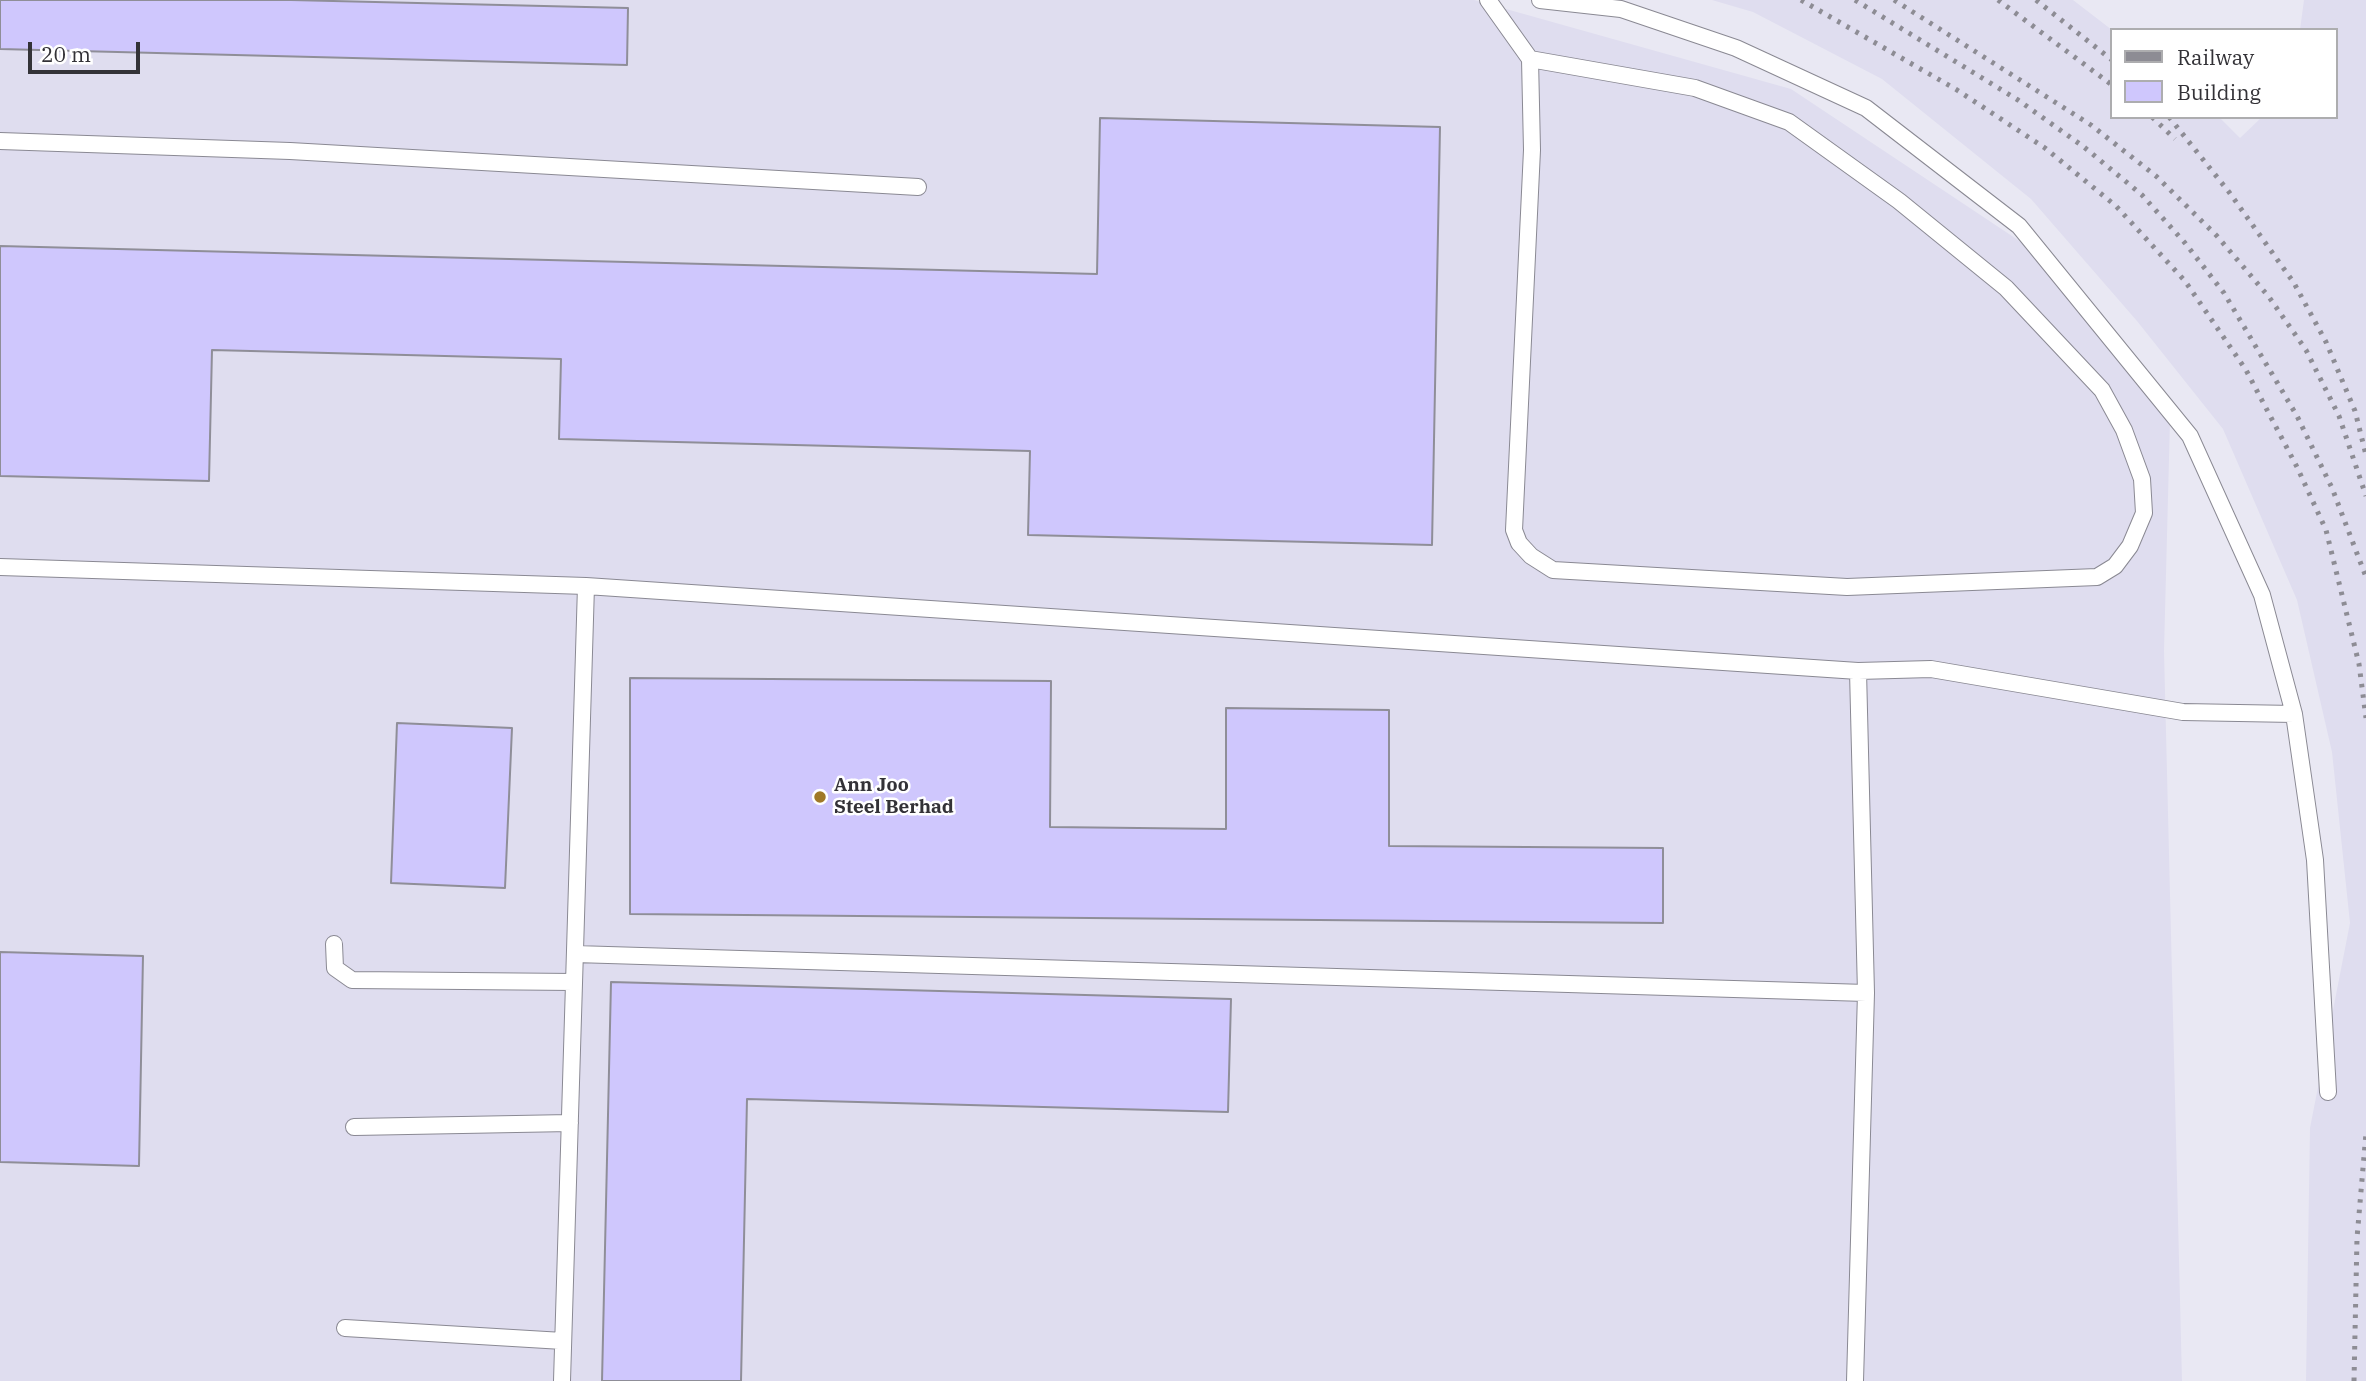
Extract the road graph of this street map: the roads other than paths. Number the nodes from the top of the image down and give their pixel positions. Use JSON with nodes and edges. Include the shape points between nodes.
{"nodes":[{"id":1,"x":1488,"y":0,"type":"edge"},
{"id":2,"x":1541,"y":0,"type":"edge"},
{"id":3,"x":1530,"y":59,"type":"junction"},
{"id":4,"x":0,"y":141,"type":"edge"},
{"id":5,"x":918,"y":187,"type":"dead end"},
{"id":6,"x":0,"y":567,"type":"edge"},
{"id":7,"x":586,"y":586,"type":"junction"},
{"id":8,"x":1858,"y":671,"type":"junction"},
{"id":9,"x":2294,"y":714,"type":"junction"},
{"id":10,"x":334,"y":943,"type":"dead end"},
{"id":11,"x":575,"y":954,"type":"junction"},
{"id":12,"x":574,"y":982,"type":"junction"},
{"id":13,"x":1866,"y":993,"type":"junction"},
{"id":14,"x":2328,"y":1092,"type":"dead end"},
{"id":15,"x":570,"y":1123,"type":"junction"},
{"id":16,"x":354,"y":1127,"type":"dead end"},
{"id":17,"x":345,"y":1328,"type":"dead end"},
{"id":18,"x":563,"y":1341,"type":"junction"},
{"id":19,"x":562,"y":1381,"type":"edge"},
{"id":20,"x":1855,"y":1381,"type":"edge"}],
"edges":[{"from":1,"to":3,"type":"lane"},
{"from":2,"to":9,"type":"lane","via":[[1621,9],[1736,48],[1866,108],[2019,226],[2190,436],[2262,595]]},
{"from":3,"to":3,"type":"lane","via":[[1532,150],[1514,530],[1531,556],[1553,570],[1847,587],[2097,577],[2115,566],[2130,546],[2144,513],[2142,479],[2124,430],[2102,390],[2006,288],[1899,201],[1789,122],[1696,88]]},
{"from":4,"to":5,"type":"lane","via":[[290,151]]},
{"from":6,"to":7,"type":"lane"},
{"from":7,"to":8,"type":"lane"},
{"from":7,"to":11,"type":"lane"},
{"from":8,"to":9,"type":"lane","via":[[1931,669],[2183,712]]},
{"from":8,"to":13,"type":"lane"},
{"from":9,"to":14,"type":"lane","via":[[2315,860]]},
{"from":10,"to":12,"type":"lane","via":[[335,968],[352,980]]},
{"from":11,"to":12,"type":"lane"},
{"from":11,"to":13,"type":"lane"},
{"from":12,"to":15,"type":"lane"},
{"from":13,"to":20,"type":"lane"},
{"from":15,"to":16,"type":"lane"},
{"from":15,"to":18,"type":"lane"},
{"from":17,"to":18,"type":"lane"},
{"from":18,"to":19,"type":"lane"}]}
